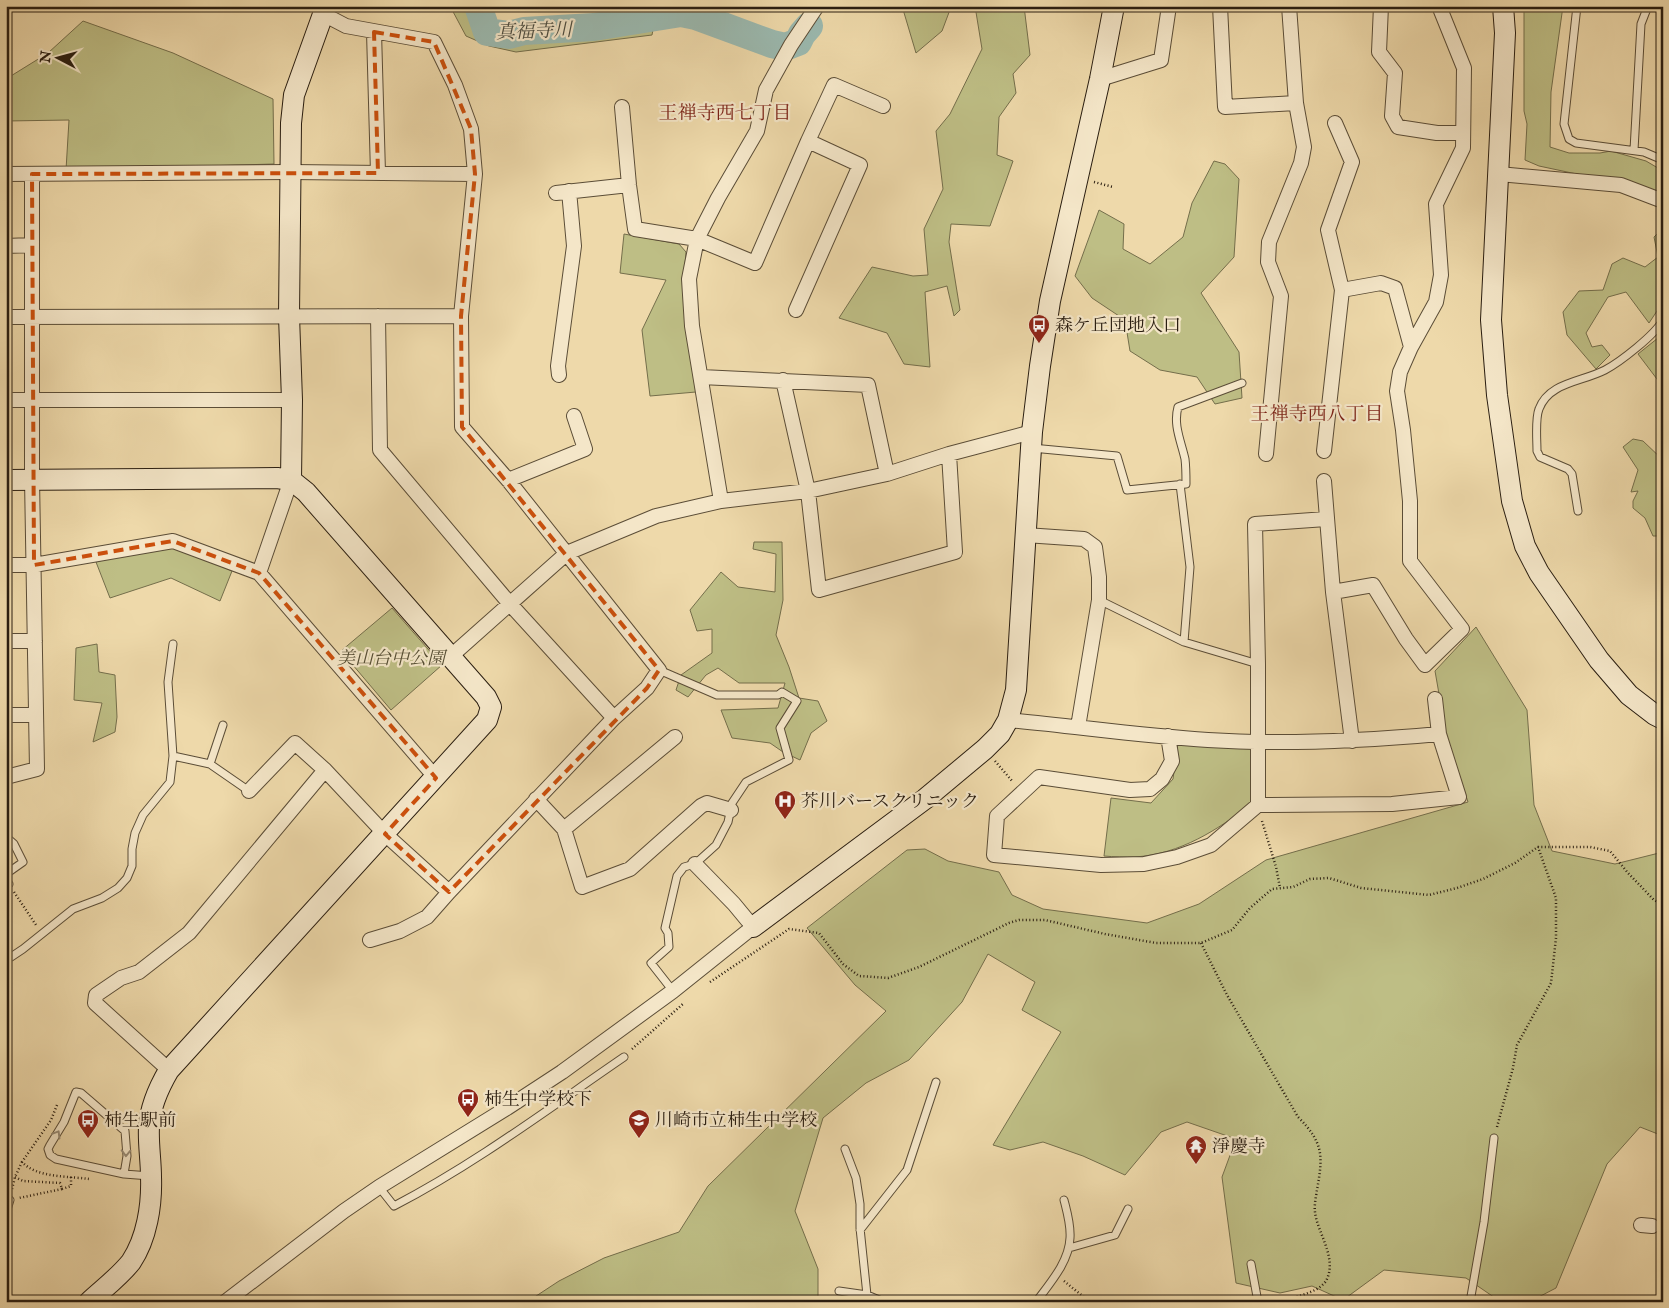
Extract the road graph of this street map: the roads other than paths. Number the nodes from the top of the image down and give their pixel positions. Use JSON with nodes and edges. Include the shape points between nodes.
{"nodes":[{"id":1,"x":817,"y":6,"type":"edge"},
{"id":2,"x":1114,"y":6,"type":"edge"},
{"id":3,"x":1169,"y":6,"type":"edge"},
{"id":4,"x":1220,"y":6,"type":"edge"},
{"id":5,"x":1289,"y":6,"type":"edge"},
{"id":6,"x":1381,"y":6,"type":"edge"},
{"id":7,"x":1439,"y":6,"type":"edge"},
{"id":8,"x":1503,"y":6,"type":"edge"},
{"id":9,"x":1577,"y":6,"type":"edge"},
{"id":10,"x":1648,"y":6,"type":"edge"},
{"id":11,"x":324,"y":10,"type":"edge"},
{"id":12,"x":374,"y":32,"type":"junction"},
{"id":13,"x":1100,"y":79,"type":"junction"},
{"id":14,"x":1296,"y":103,"type":"junction"},
{"id":15,"x":883,"y":106,"type":"dead end"},
{"id":16,"x":622,"y":108,"type":"dead end"},
{"id":17,"x":1335,"y":123,"type":"dead end"},
{"id":18,"x":1463,"y":133,"type":"junction"},
{"id":19,"x":808,"y":140,"type":"junction"},
{"id":20,"x":1634,"y":150,"type":"junction"},
{"id":21,"x":1663,"y":160,"type":"edge"},
{"id":22,"x":291,"y":172,"type":"junction"},
{"id":23,"x":378,"y":173,"type":"junction"},
{"id":24,"x":6,"y":174,"type":"edge"},
{"id":25,"x":32,"y":174,"type":"junction"},
{"id":26,"x":474,"y":174,"type":"junction"},
{"id":27,"x":1499,"y":174,"type":"junction"},
{"id":28,"x":629,"y":185,"type":"junction"},
{"id":29,"x":1663,"y":201,"type":"edge"},
{"id":30,"x":697,"y":239,"type":"junction"},
{"id":31,"x":32,"y":245,"type":"junction"},
{"id":32,"x":6,"y":246,"type":"edge"},
{"id":33,"x":1342,"y":290,"type":"junction"},
{"id":34,"x":796,"y":310,"type":"dead end"},
{"id":35,"x":32,"y":316,"type":"junction"},
{"id":36,"x":289,"y":316,"type":"junction"},
{"id":37,"x":378,"y":316,"type":"junction"},
{"id":38,"x":461,"y":316,"type":"junction"},
{"id":39,"x":6,"y":317,"type":"edge"},
{"id":40,"x":1663,"y":320,"type":"edge"},
{"id":41,"x":1411,"y":347,"type":"junction"},
{"id":42,"x":559,"y":375,"type":"dead end"},
{"id":43,"x":701,"y":377,"type":"junction"},
{"id":44,"x":783,"y":380,"type":"junction"},
{"id":45,"x":1242,"y":383,"type":"dead end"},
{"id":46,"x":6,"y":400,"type":"edge"},
{"id":47,"x":32,"y":400,"type":"junction"},
{"id":48,"x":292,"y":400,"type":"junction"},
{"id":49,"x":574,"y":416,"type":"dead end"},
{"id":50,"x":1032,"y":440,"type":"junction"},
{"id":51,"x":1324,"y":450,"type":"dead end"},
{"id":52,"x":950,"y":454,"type":"junction"},
{"id":53,"x":1266,"y":454,"type":"dead end"},
{"id":54,"x":887,"y":474,"type":"junction"},
{"id":55,"x":6,"y":480,"type":"edge"},
{"id":56,"x":32,"y":480,"type":"junction"},
{"id":57,"x":290,"y":480,"type":"junction"},
{"id":58,"x":508,"y":480,"type":"junction"},
{"id":59,"x":1324,"y":481,"type":"dead end"},
{"id":60,"x":1180,"y":484,"type":"junction"},
{"id":61,"x":808,"y":491,"type":"junction"},
{"id":62,"x":721,"y":501,"type":"junction"},
{"id":63,"x":1578,"y":511,"type":"dead end"},
{"id":64,"x":1326,"y":519,"type":"junction"},
{"id":65,"x":1026,"y":535,"type":"junction"},
{"id":66,"x":567,"y":553,"type":"junction"},
{"id":67,"x":6,"y":565,"type":"edge"},
{"id":68,"x":34,"y":565,"type":"junction"},
{"id":69,"x":259,"y":574,"type":"junction"},
{"id":70,"x":1333,"y":592,"type":"junction"},
{"id":71,"x":1099,"y":600,"type":"junction"},
{"id":72,"x":510,"y":604,"type":"junction"},
{"id":73,"x":35,"y":640,"type":"junction"},
{"id":74,"x":6,"y":641,"type":"edge"},
{"id":75,"x":1184,"y":642,"type":"junction"},
{"id":76,"x":173,"y":644,"type":"dead end"},
{"id":77,"x":450,"y":657,"type":"junction"},
{"id":78,"x":1258,"y":664,"type":"junction"},
{"id":79,"x":659,"y":670,"type":"junction"},
{"id":80,"x":1436,"y":698,"type":"dead end"},
{"id":81,"x":6,"y":715,"type":"edge"},
{"id":82,"x":36,"y":715,"type":"junction"},
{"id":83,"x":614,"y":718,"type":"junction"},
{"id":84,"x":1663,"y":719,"type":"edge"},
{"id":85,"x":1008,"y":720,"type":"junction"},
{"id":86,"x":224,"y":725,"type":"dead end"},
{"id":87,"x":1078,"y":727,"type":"junction"},
{"id":88,"x":1440,"y":734,"type":"junction"},
{"id":89,"x":1168,"y":736,"type":"junction"},
{"id":90,"x":675,"y":737,"type":"dead end"},
{"id":91,"x":1352,"y":741,"type":"junction"},
{"id":92,"x":1258,"y":742,"type":"junction"},
{"id":93,"x":173,"y":756,"type":"junction"},
{"id":94,"x":210,"y":764,"type":"junction"},
{"id":95,"x":325,"y":770,"type":"junction"},
{"id":96,"x":6,"y":777,"type":"edge"},
{"id":97,"x":436,"y":778,"type":"junction"},
{"id":98,"x":249,"y":791,"type":"joint"},
{"id":99,"x":536,"y":799,"type":"junction"},
{"id":100,"x":1258,"y":805,"type":"junction"},
{"id":101,"x":731,"y":810,"type":"junction"},
{"id":102,"x":564,"y":829,"type":"junction"},
{"id":103,"x":385,"y":834,"type":"junction"},
{"id":104,"x":6,"y":837,"type":"edge"},
{"id":105,"x":695,"y":864,"type":"junction"},
{"id":106,"x":6,"y":874,"type":"edge"},
{"id":107,"x":449,"y":892,"type":"junction"},
{"id":108,"x":753,"y":927,"type":"junction"},
{"id":109,"x":370,"y":940,"type":"dead end"},
{"id":110,"x":6,"y":958,"type":"edge"},
{"id":111,"x":673,"y":991,"type":"junction"},
{"id":112,"x":624,"y":1057,"type":"road end"},
{"id":113,"x":170,"y":1070,"type":"junction"},
{"id":114,"x":936,"y":1082,"type":"dead end"},
{"id":115,"x":1494,"y":1138,"type":"road end"},
{"id":116,"x":845,"y":1148,"type":"dead end"},
{"id":117,"x":124,"y":1174,"type":"junction"},
{"id":118,"x":151,"y":1176,"type":"junction"},
{"id":119,"x":379,"y":1187,"type":"junction"},
{"id":120,"x":10,"y":1200,"type":"road end"},
{"id":121,"x":1064,"y":1200,"type":"dead end"},
{"id":122,"x":1128,"y":1209,"type":"dead end"},
{"id":123,"x":6,"y":1213,"type":"edge"},
{"id":124,"x":860,"y":1230,"type":"junction"},
{"id":125,"x":1069,"y":1248,"type":"junction"},
{"id":126,"x":1251,"y":1264,"type":"dead end"},
{"id":127,"x":839,"y":1291,"type":"dead end"},
{"id":128,"x":867,"y":1295,"type":"junction"},
{"id":129,"x":90,"y":1302,"type":"edge"},
{"id":130,"x":225,"y":1302,"type":"edge"},
{"id":131,"x":884,"y":1302,"type":"edge"},
{"id":132,"x":1036,"y":1302,"type":"edge"},
{"id":133,"x":1258,"y":1302,"type":"edge"},
{"id":134,"x":1470,"y":1302,"type":"edge"}],
"edges":[{"from":1,"to":30,"type":"street","via":[[766,90],[757,130]]},
{"from":2,"to":13,"type":"street"},
{"from":3,"to":13,"type":"street","via":[[1161,60]]},
{"from":4,"to":14,"type":"street","via":[[1224,107]]},
{"from":5,"to":14,"type":"street"},
{"from":6,"to":18,"type":"street","via":[[1379,52],[1395,73],[1392,116],[1398,127]]},
{"from":7,"to":18,"type":"street","via":[[1464,68]]},
{"from":8,"to":27,"type":"street","via":[[1505,34]]},
{"from":9,"to":20,"type":"lane","via":[[1564,124],[1566,134],[1576,143]]},
{"from":10,"to":20,"type":"lane","via":[[1641,24]]},
{"from":11,"to":12,"type":"street","via":[[346,26]]},
{"from":11,"to":22,"type":"street","via":[[294,96]]},
{"from":12,"to":23,"type":"street"},
{"from":12,"to":26,"type":"street","via":[[434,42],[471,129]]},
{"from":13,"to":50,"type":"street","via":[[1050,301]]},
{"from":14,"to":53,"type":"street","via":[[1304,147],[1301,163],[1269,242],[1268,262],[1281,296]]},
{"from":15,"to":19,"type":"street","via":[[834,85]]},
{"from":16,"to":28,"type":"street"},
{"from":17,"to":33,"type":"street","via":[[1352,162],[1328,230]]},
{"from":18,"to":41,"type":"street","via":[[1462,148],[1436,204],[1441,275],[1436,302]]},
{"from":19,"to":30,"type":"street","via":[[755,263]]},
{"from":19,"to":34,"type":"street","via":[[860,165]]},
{"from":20,"to":21,"type":"lane"},
{"from":22,"to":23,"type":"street"},
{"from":22,"to":25,"type":"street"},
{"from":22,"to":36,"type":"street"},
{"from":23,"to":26,"type":"street"},
{"from":24,"to":25,"type":"street"},
{"from":25,"to":31,"type":"street"},
{"from":26,"to":38,"type":"street"},
{"from":27,"to":29,"type":"street","via":[[1621,185]]},
{"from":27,"to":84,"type":"street","via":[[1491,320],[1497,395],[1512,501],[1525,546],[1539,573],[1599,660],[1628,695]]},
{"from":28,"to":30,"type":"street","via":[[635,229]]},
{"from":28,"to":42,"type":"street","via":[[563,192],[574,246]]},
{"from":30,"to":43,"type":"street","via":[[689,279],[692,326]]},
{"from":31,"to":32,"type":"street"},
{"from":31,"to":35,"type":"street"},
{"from":33,"to":41,"type":"street","via":[[1381,283],[1395,288]]},
{"from":33,"to":51,"type":"street"},
{"from":35,"to":36,"type":"street"},
{"from":35,"to":39,"type":"street"},
{"from":35,"to":47,"type":"street"},
{"from":36,"to":37,"type":"street"},
{"from":36,"to":48,"type":"street"},
{"from":37,"to":38,"type":"street"},
{"from":37,"to":72,"type":"street","via":[[380,450]]},
{"from":38,"to":58,"type":"street","via":[[462,428]]},
{"from":40,"to":63,"type":"lane","via":[[1651,336],[1605,370],[1552,390],[1538,411],[1537,451],[1540,457],[1568,469],[1572,474]]},
{"from":41,"to":70,"type":"street","via":[[1400,372],[1397,391],[1410,501],[1410,561],[1462,629],[1425,665],[1373,585]]},
{"from":43,"to":44,"type":"street"},
{"from":43,"to":62,"type":"street"},
{"from":44,"to":54,"type":"street","via":[[868,385]]},
{"from":44,"to":61,"type":"street"},
{"from":45,"to":60,"type":"lane","via":[[1178,407],[1176,425],[1185,461],[1186,484]]},
{"from":46,"to":47,"type":"street"},
{"from":47,"to":48,"type":"street"},
{"from":47,"to":56,"type":"street"},
{"from":48,"to":57,"type":"street"},
{"from":49,"to":58,"type":"street","via":[[585,449]]},
{"from":50,"to":52,"type":"street"},
{"from":50,"to":60,"type":"lane","via":[[1117,456],[1127,490]]},
{"from":50,"to":65,"type":"street"},
{"from":52,"to":54,"type":"street"},
{"from":52,"to":61,"type":"street","via":[[955,552],[819,590]]},
{"from":54,"to":61,"type":"street"},
{"from":55,"to":56,"type":"street"},
{"from":56,"to":57,"type":"street"},
{"from":56,"to":68,"type":"street"},
{"from":57,"to":69,"type":"street"},
{"from":57,"to":77,"type":"street","via":[[306,492]]},
{"from":58,"to":66,"type":"street"},
{"from":59,"to":64,"type":"street"},
{"from":60,"to":75,"type":"lane","via":[[1190,567]]},
{"from":61,"to":62,"type":"street"},
{"from":62,"to":66,"type":"street","via":[[656,516]]},
{"from":64,"to":70,"type":"street"},
{"from":64,"to":78,"type":"street","via":[[1255,524]]},
{"from":65,"to":71,"type":"street","via":[[1084,539],[1095,547]]},
{"from":65,"to":85,"type":"street","via":[[1016,690]]},
{"from":66,"to":72,"type":"street"},
{"from":66,"to":79,"type":"street"},
{"from":67,"to":68,"type":"street"},
{"from":68,"to":69,"type":"street","via":[[173,541]]},
{"from":68,"to":73,"type":"street"},
{"from":69,"to":97,"type":"street"},
{"from":70,"to":91,"type":"street"},
{"from":71,"to":75,"type":"lane"},
{"from":71,"to":87,"type":"street"},
{"from":72,"to":77,"type":"street"},
{"from":72,"to":83,"type":"street"},
{"from":73,"to":74,"type":"street"},
{"from":73,"to":82,"type":"street"},
{"from":75,"to":78,"type":"lane"},
{"from":76,"to":93,"type":"lane","via":[[168,682]]},
{"from":77,"to":97,"type":"street","via":[[491,707],[487,720]]},
{"from":78,"to":92,"type":"street"},
{"from":79,"to":83,"type":"street","via":[[647,688]]},
{"from":79,"to":101,"type":"lane","via":[[717,695],[778,695],[782,692],[797,701],[780,728],[789,760],[746,782]]},
{"from":80,"to":88,"type":"street"},
{"from":81,"to":82,"type":"street"},
{"from":82,"to":96,"type":"street","via":[[37,769]]},
{"from":83,"to":99,"type":"street"},
{"from":85,"to":87,"type":"street"},
{"from":85,"to":108,"type":"street","via":[[985,749],[925,799]]},
{"from":86,"to":94,"type":"lane"},
{"from":87,"to":89,"type":"street"},
{"from":88,"to":91,"type":"street"},
{"from":88,"to":100,"type":"street","via":[[1458,797],[1392,804]]},
{"from":89,"to":92,"type":"street"},
{"from":89,"to":100,"type":"street","via":[[1172,762],[1162,778],[1150,788],[1130,790],[1039,777],[997,816],[994,855],[1101,865],[1144,864],[1211,845]]},
{"from":90,"to":102,"type":"street"},
{"from":91,"to":92,"type":"street"},
{"from":92,"to":100,"type":"street"},
{"from":93,"to":94,"type":"lane"},
{"from":93,"to":110,"type":"lane","via":[[170,782],[143,815],[134,833],[132,866],[127,878],[102,898],[73,909]]},
{"from":94,"to":98,"type":"lane"},
{"from":95,"to":98,"type":"street","via":[[295,744]]},
{"from":95,"to":103,"type":"street"},
{"from":95,"to":113,"type":"street","via":[[189,933],[139,972],[121,978],[96,994],[95,1003]]},
{"from":97,"to":103,"type":"street"},
{"from":99,"to":102,"type":"street"},
{"from":99,"to":107,"type":"street"},
{"from":101,"to":102,"type":"street","via":[[707,803],[701,806],[630,869],[582,887]]},
{"from":101,"to":105,"type":"lane","via":[[716,845]]},
{"from":103,"to":107,"type":"street"},
{"from":103,"to":113,"type":"street"},
{"from":104,"to":106,"type":"lane","via":[[14,844],[23,862]]},
{"from":105,"to":108,"type":"street"},
{"from":105,"to":111,"type":"lane","via":[[684,867],[677,876],[665,928],[669,947],[651,963]]},
{"from":107,"to":109,"type":"street","via":[[427,917],[400,931]]},
{"from":108,"to":111,"type":"street"},
{"from":111,"to":119,"type":"street","via":[[562,1072]]},
{"from":112,"to":119,"type":"lane","via":[[436,1184],[394,1206]]},
{"from":113,"to":118,"type":"street","via":[[152,1109],[149,1128]]},
{"from":114,"to":124,"type":"lane","via":[[907,1170]]},
{"from":115,"to":134,"type":"lane"},
{"from":116,"to":124,"type":"lane","via":[[856,1178]]},
{"from":117,"to":117,"type":"lane","one_way":true,"via":[[50,1155],[48,1149],[76,1092],[124,1131]]},
{"from":117,"to":118,"type":"lane"},
{"from":118,"to":129,"type":"street","via":[[147,1224],[140,1243],[131,1261]]},
{"from":119,"to":130,"type":"street"},
{"from":120,"to":123,"type":"lane"},
{"from":121,"to":125,"type":"lane","via":[[1071,1236]]},
{"from":122,"to":125,"type":"lane","via":[[1115,1235]]},
{"from":124,"to":128,"type":"lane"},
{"from":125,"to":132,"type":"lane","via":[[1056,1276]]},
{"from":126,"to":133,"type":"lane"},
{"from":127,"to":128,"type":"lane"},
{"from":128,"to":131,"type":"lane"}]}
